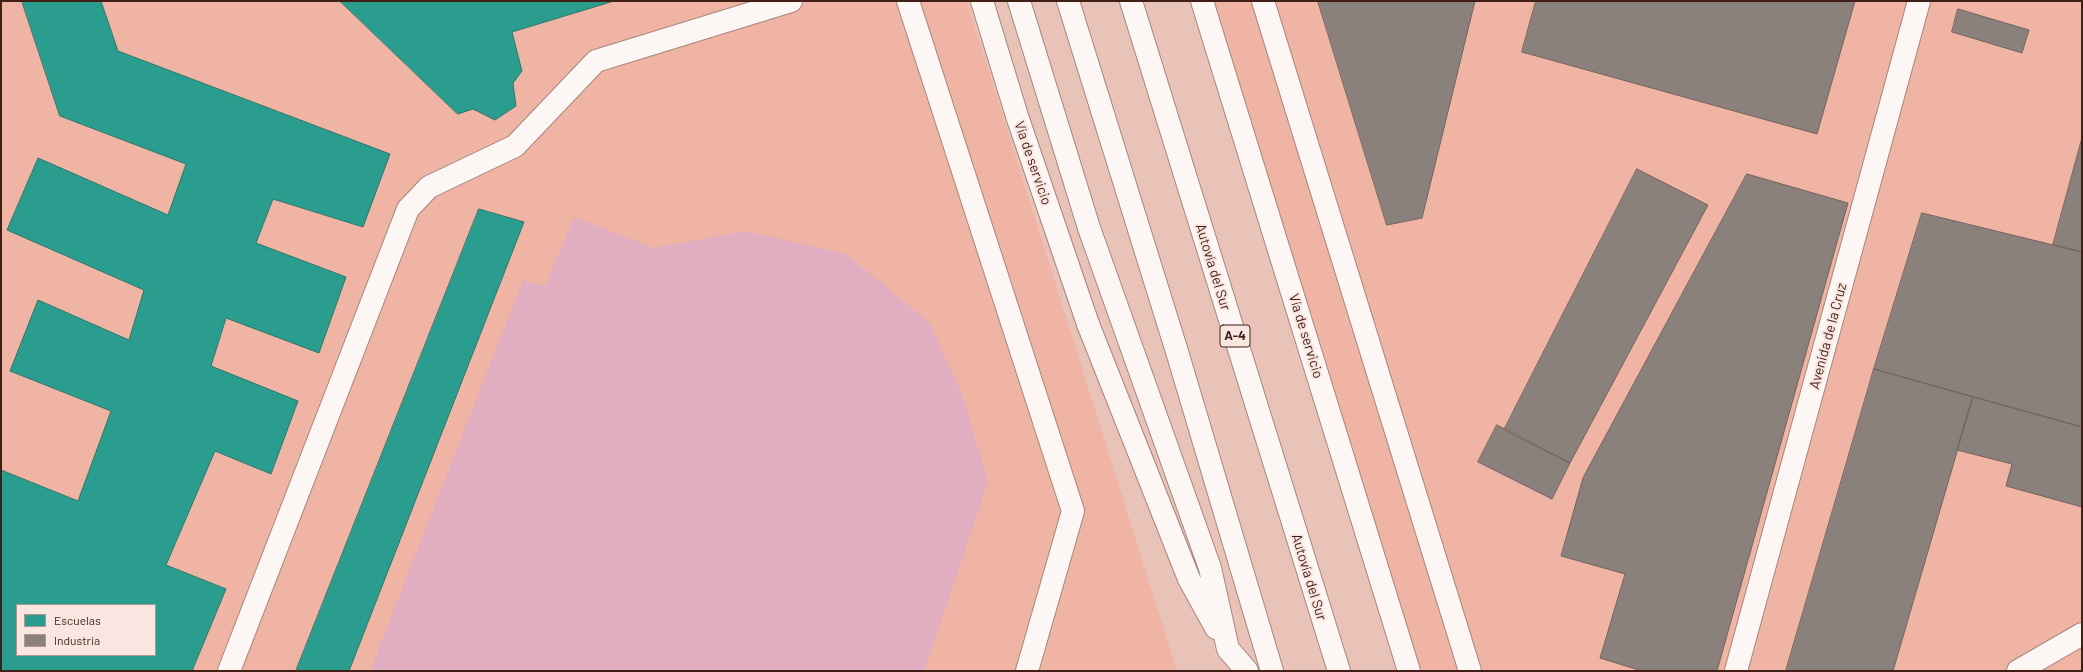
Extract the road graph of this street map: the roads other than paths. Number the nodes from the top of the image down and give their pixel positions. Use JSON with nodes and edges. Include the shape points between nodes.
{"nodes":[{"id":1,"x":791,"y":1,"type":"edge"},
{"id":2,"x":908,"y":1,"type":"edge"},
{"id":3,"x":982,"y":1,"type":"edge"},
{"id":4,"x":1019,"y":1,"type":"edge"},
{"id":5,"x":1068,"y":1,"type":"edge"},
{"id":6,"x":1131,"y":1,"type":"edge"},
{"id":7,"x":1202,"y":1,"type":"edge"},
{"id":8,"x":1263,"y":1,"type":"edge"},
{"id":9,"x":1920,"y":1,"type":"edge"},
{"id":10,"x":2082,"y":634,"type":"edge"},
{"id":11,"x":1228,"y":649,"type":"junction"},
{"id":12,"x":229,"y":671,"type":"edge"},
{"id":13,"x":1027,"y":671,"type":"edge"},
{"id":14,"x":1247,"y":671,"type":"edge"},
{"id":15,"x":1272,"y":671,"type":"edge"},
{"id":16,"x":1339,"y":671,"type":"edge"},
{"id":17,"x":1409,"y":671,"type":"edge"},
{"id":18,"x":1470,"y":671,"type":"edge"},
{"id":19,"x":1736,"y":671,"type":"edge"},
{"id":20,"x":2018,"y":671,"type":"edge"}],
"edges":[{"from":1,"to":12,"type":"main road","via":[[596,61],[515,146],[428,187],[408,209]]},
{"from":2,"to":13,"type":"main road","via":[[1073,511]]},
{"from":3,"to":11,"type":"main road","name":"Vía de servicio","via":[[1017,116],[1088,324],[1189,579]]},
{"from":4,"to":11,"type":"main road","via":[[1089,228],[1210,568]]},
{"from":5,"to":15,"type":"main road","via":[[1178,355]]},
{"from":6,"to":16,"type":"main road","name":"Autovía del Sur","number":"A-4"},
{"from":7,"to":17,"type":"main road","name":"Vía de servicio"},
{"from":8,"to":18,"type":"main road"},
{"from":9,"to":19,"type":"main road","name":"Avenida de la Cruz"},
{"from":10,"to":20,"type":"main road"},
{"from":11,"to":14,"type":"main road","name":"Vía de servicio"}]}
